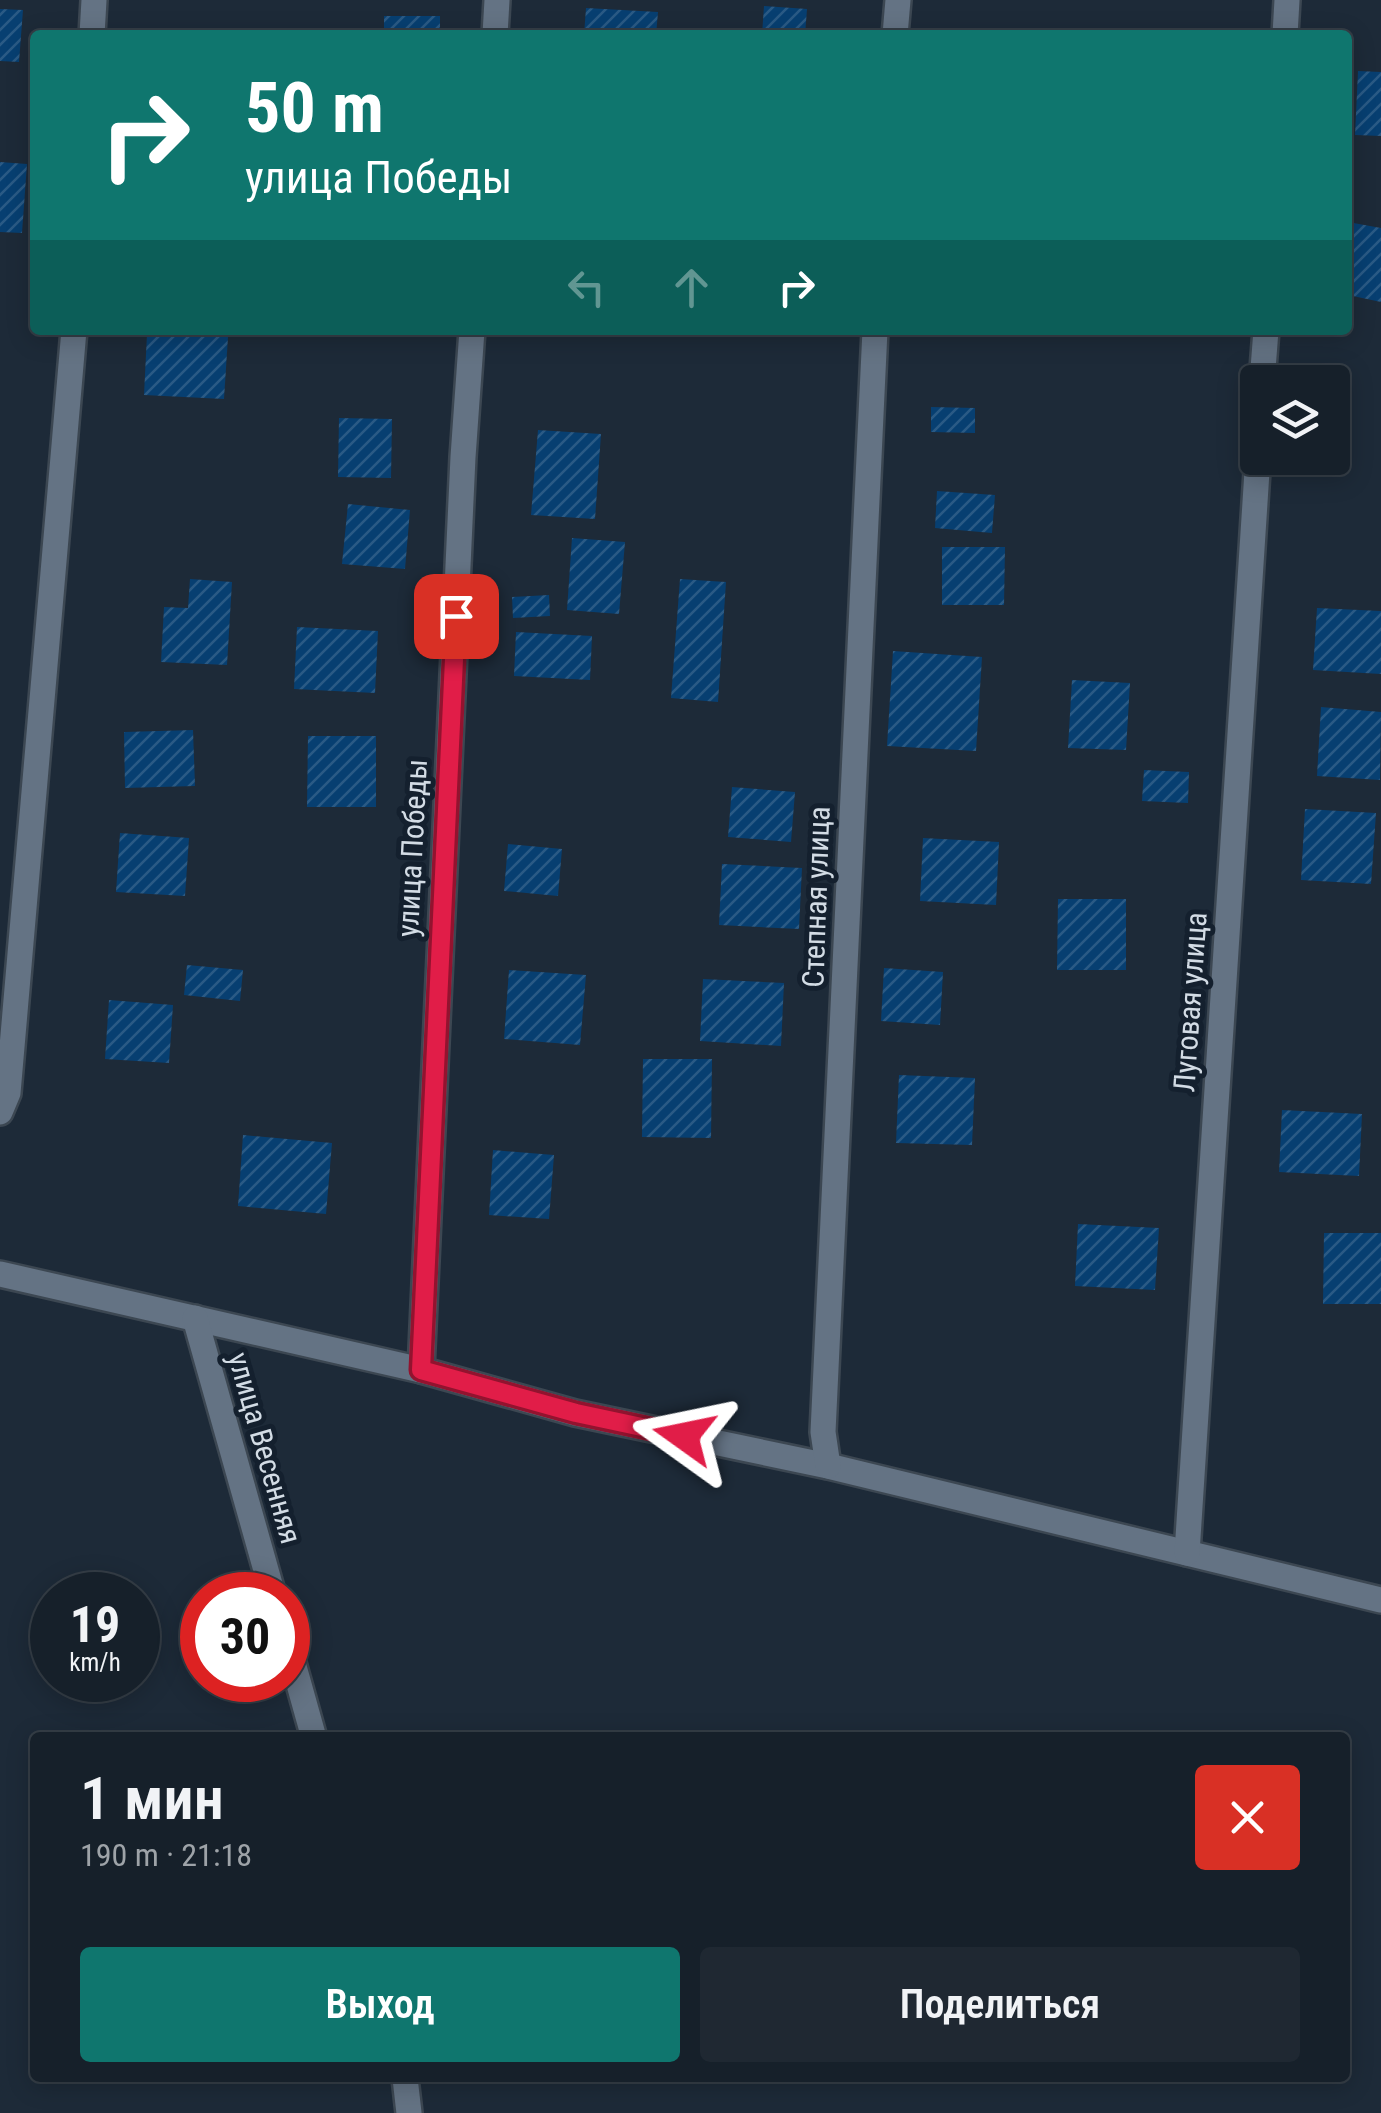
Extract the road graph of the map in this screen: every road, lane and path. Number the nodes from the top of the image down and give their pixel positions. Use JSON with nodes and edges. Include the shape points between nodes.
{"nodes":[{"id":1,"x":94,"y":0,"type":"edge"},
{"id":2,"x":497,"y":0,"type":"edge"},
{"id":3,"x":898,"y":0,"type":"edge"},
{"id":4,"x":1287,"y":0,"type":"edge"},
{"id":5,"x":92,"y":30,"type":"edge"},
{"id":6,"x":495,"y":30,"type":"edge"},
{"id":7,"x":895,"y":30,"type":"edge"},
{"id":8,"x":1285,"y":30,"type":"edge"},
{"id":9,"x":74,"y":335,"type":"edge"},
{"id":10,"x":472,"y":335,"type":"edge"},
{"id":11,"x":875,"y":335,"type":"edge"},
{"id":12,"x":1266,"y":335,"type":"edge"},
{"id":13,"x":1263,"y":365,"type":"edge"},
{"id":14,"x":1257,"y":475,"type":"edge"},
{"id":15,"x":0,"y":1112,"type":"edge"},
{"id":16,"x":0,"y":1274,"type":"edge"},
{"id":17,"x":195,"y":1318,"type":"junction"},
{"id":18,"x":421,"y":1370,"type":"junction"},
{"id":19,"x":828,"y":1466,"type":"junction"},
{"id":20,"x":1186,"y":1553,"type":"junction"},
{"id":21,"x":267,"y":1572,"type":"edge"},
{"id":22,"x":1381,"y":1600,"type":"edge"},
{"id":23,"x":304,"y":1702,"type":"edge"},
{"id":24,"x":312,"y":1732,"type":"edge"},
{"id":25,"x":405,"y":2082,"type":"edge"},
{"id":26,"x":408,"y":2113,"type":"edge"}],
"edges":[{"from":1,"to":5,"type":"street"},
{"from":2,"to":6,"type":"street"},
{"from":3,"to":7,"type":"street"},
{"from":4,"to":8,"type":"street"},
{"from":9,"to":15,"type":"street","via":[[8,1093]]},
{"from":10,"to":18,"type":"street","name":"улица Победы"},
{"from":11,"to":19,"type":"street","name":"Степная улица","via":[[823,1432]]},
{"from":12,"to":13,"type":"street"},
{"from":14,"to":20,"type":"street","name":"Луговая улица"},
{"from":16,"to":17,"type":"street"},
{"from":17,"to":18,"type":"street"},
{"from":17,"to":21,"type":"street","name":"улица Весенняя"},
{"from":18,"to":19,"type":"street","via":[[576,1413]]},
{"from":19,"to":20,"type":"street"},
{"from":20,"to":22,"type":"street"},
{"from":23,"to":24,"type":"street"},
{"from":25,"to":26,"type":"street"}]}
